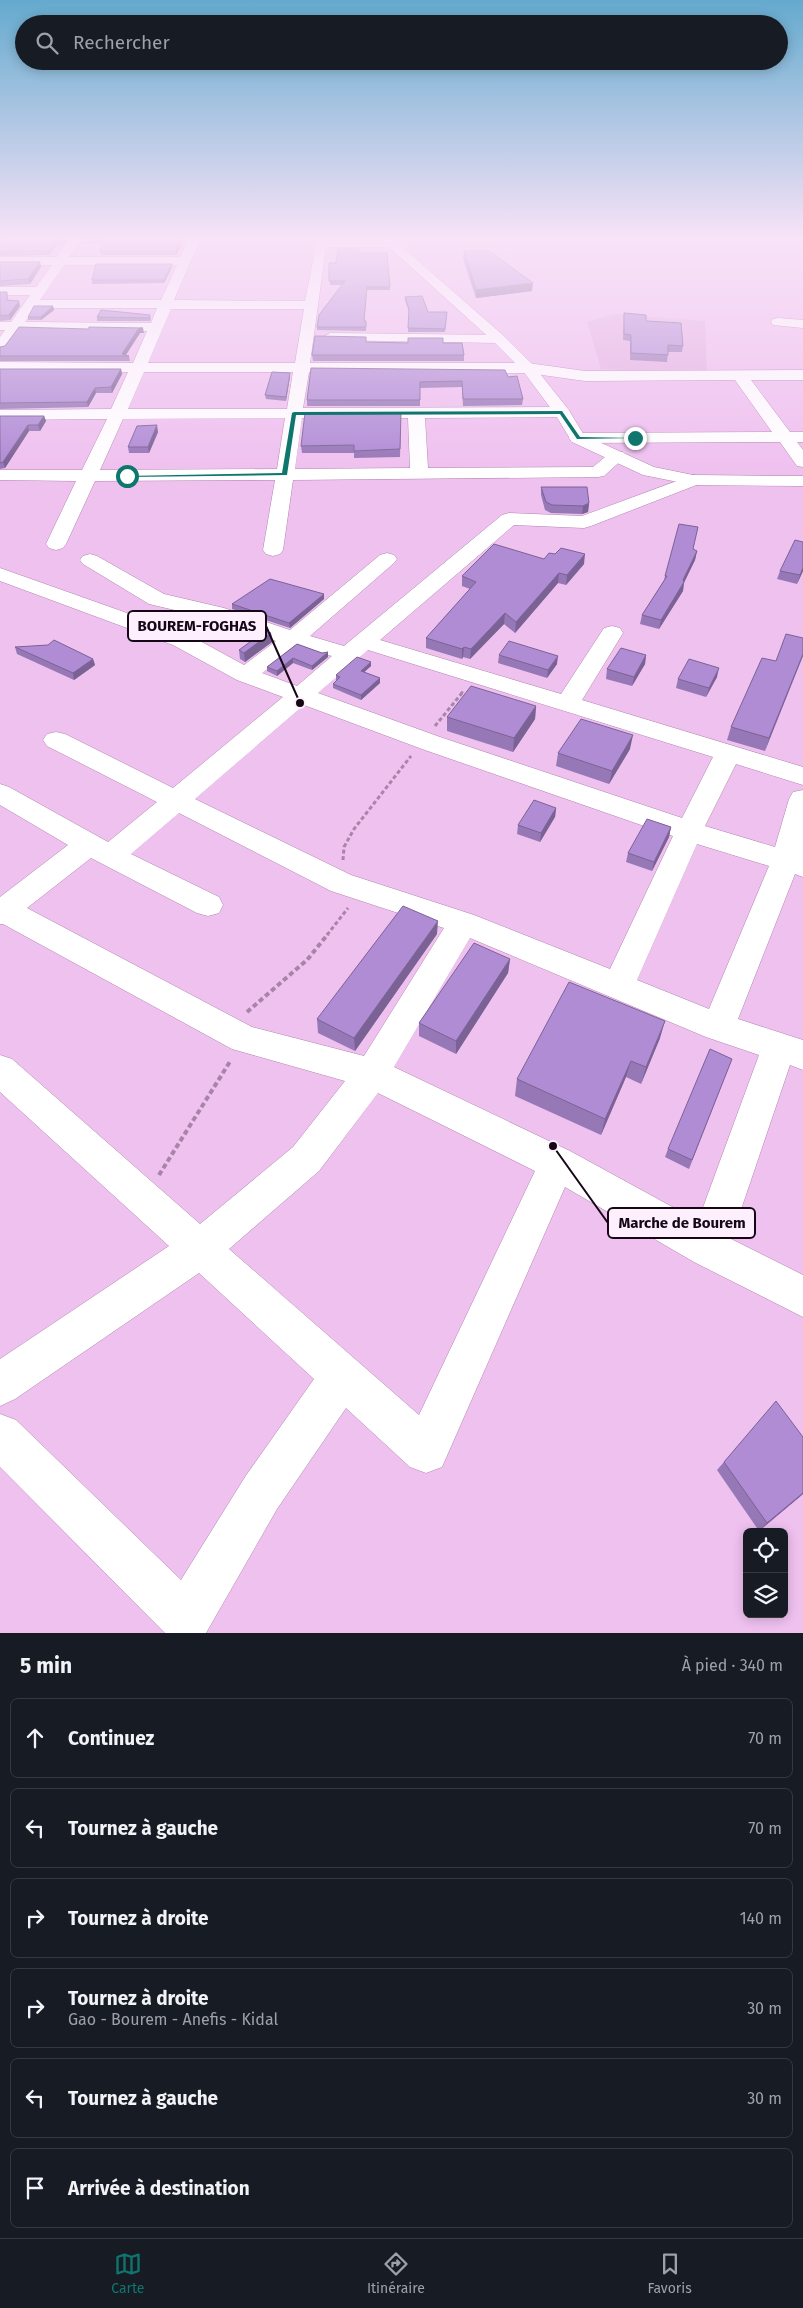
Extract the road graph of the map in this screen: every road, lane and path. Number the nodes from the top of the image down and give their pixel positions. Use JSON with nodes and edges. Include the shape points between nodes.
{"nodes":[{"id":1,"x":24,"y":314,"type":"edge"},
{"id":2,"x":161,"y":314,"type":"edge"},
{"id":3,"x":310,"y":314,"type":"edge"},
{"id":4,"x":471,"y":314,"type":"edge"},
{"id":5,"x":778,"y":322,"type":"dead end"},
{"id":6,"x":803,"y":324,"type":"edge"},
{"id":7,"x":16,"y":325,"type":"junction"},
{"id":8,"x":0,"y":326,"type":"edge"},
{"id":9,"x":156,"y":327,"type":"junction"},
{"id":10,"x":306,"y":336,"type":"junction"},
{"id":11,"x":499,"y":339,"type":"junction"},
{"id":12,"x":0,"y":347,"type":"edge"},
{"id":13,"x":0,"y":367,"type":"edge"},
{"id":14,"x":301,"y":367,"type":"junction"},
{"id":15,"x":138,"y":368,"type":"junction"},
{"id":16,"x":528,"y":368,"type":"junction"},
{"id":17,"x":803,"y":375,"type":"edge"},
{"id":18,"x":740,"y":376,"type":"junction"},
{"id":19,"x":562,"y":412,"type":"junction"},
{"id":20,"x":294,"y":413,"type":"junction"},
{"id":21,"x":416,"y":413,"type":"junction"},
{"id":22,"x":0,"y":415,"type":"edge"},
{"id":23,"x":117,"y":415,"type":"junction"},
{"id":24,"x":578,"y":438,"type":"junction"},
{"id":25,"x":785,"y":438,"type":"junction"},
{"id":26,"x":803,"y":438,"type":"edge"},
{"id":27,"x":617,"y":456,"type":"junction"},
{"id":28,"x":803,"y":462,"type":"edge"},
{"id":29,"x":285,"y":474,"type":"junction"},
{"id":30,"x":419,"y":474,"type":"junction"},
{"id":31,"x":0,"y":475,"type":"edge"},
{"id":32,"x":88,"y":476,"type":"junction"},
{"id":33,"x":693,"y":480,"type":"junction"},
{"id":34,"x":803,"y":481,"type":"edge"},
{"id":35,"x":56,"y":544,"type":"dead end"},
{"id":36,"x":273,"y":550,"type":"dead end"},
{"id":37,"x":387,"y":559,"type":"dead end"},
{"id":38,"x":90,"y":560,"type":"dead end"},
{"id":39,"x":0,"y":574,"type":"edge"},
{"id":40,"x":612,"y":633,"type":"dead end"},
{"id":41,"x":293,"y":639,"type":"junction"},
{"id":42,"x":357,"y":648,"type":"junction"},
{"id":43,"x":246,"y":675,"type":"junction"},
{"id":44,"x":475,"y":676,"type":"junction"},
{"id":45,"x":300,"y":695,"type":"junction"},
{"id":46,"x":567,"y":704,"type":"junction"},
{"id":47,"x":56,"y":740,"type":"dead end"},
{"id":48,"x":424,"y":740,"type":"junction"},
{"id":49,"x":728,"y":754,"type":"junction"},
{"id":50,"x":803,"y":776,"type":"edge"},
{"id":51,"x":0,"y":793,"type":"edge"},
{"id":52,"x":177,"y":799,"type":"junction"},
{"id":53,"x":803,"y":799,"type":"edge"},
{"id":54,"x":690,"y":831,"type":"junction"},
{"id":55,"x":99,"y":850,"type":"junction"},
{"id":56,"x":794,"y":863,"type":"edge"},
{"id":57,"x":341,"y":883,"type":"junction"},
{"id":58,"x":208,"y":905,"type":"dead end"},
{"id":59,"x":1,"y":911,"type":"edge"},
{"id":60,"x":463,"y":923,"type":"junction"},
{"id":61,"x":618,"y":987,"type":"junction"},
{"id":62,"x":718,"y":1027,"type":"junction"},
{"id":63,"x":244,"y":1038,"type":"junction"},
{"id":64,"x":791,"y":1051,"type":"edge"},
{"id":65,"x":0,"y":1070,"type":"edge"},
{"id":66,"x":372,"y":1073,"type":"junction"},
{"id":67,"x":556,"y":1163,"type":"junction"},
{"id":68,"x":144,"y":1199,"type":"junction"},
{"id":69,"x":708,"y":1248,"type":"junction"},
{"id":70,"x":200,"y":1250,"type":"junction"},
{"id":71,"x":803,"y":1297,"type":"edge"},
{"id":72,"x":342,"y":1378,"type":"junction"},
{"id":73,"x":0,"y":1384,"type":"edge"},
{"id":74,"x":0,"y":1436,"type":"edge"},
{"id":75,"x":182,"y":1626,"type":"edge"}],
"edges":[{"from":1,"to":7,"type":"street"},
{"from":2,"to":9,"type":"street"},
{"from":3,"to":10,"type":"street"},
{"from":4,"to":11,"type":"street"},
{"from":5,"to":6,"type":"street"},
{"from":7,"to":8,"type":"street"},
{"from":7,"to":9,"type":"street"},
{"from":7,"to":12,"type":"street"},
{"from":9,"to":15,"type":"street"},
{"from":10,"to":11,"type":"street"},
{"from":10,"to":14,"type":"street"},
{"from":11,"to":16,"type":"street"},
{"from":13,"to":15,"type":"street"},
{"from":14,"to":15,"type":"street"},
{"from":14,"to":16,"type":"street"},
{"from":14,"to":20,"type":"street"},
{"from":15,"to":23,"type":"street"},
{"from":16,"to":18,"type":"street","via":[[585,376]]},
{"from":16,"to":19,"type":"street"},
{"from":17,"to":18,"type":"street"},
{"from":18,"to":25,"type":"street"},
{"from":19,"to":21,"type":"street"},
{"from":19,"to":24,"type":"street"},
{"from":20,"to":21,"type":"street"},
{"from":20,"to":23,"type":"street"},
{"from":20,"to":29,"type":"street"},
{"from":21,"to":30,"type":"street"},
{"from":22,"to":23,"type":"street"},
{"from":23,"to":32,"type":"street"},
{"from":24,"to":25,"type":"street"},
{"from":24,"to":27,"type":"street"},
{"from":25,"to":26,"type":"street"},
{"from":25,"to":28,"type":"street"},
{"from":27,"to":30,"type":"street","via":[[598,472]]},
{"from":27,"to":33,"type":"street","via":[[649,472]]},
{"from":29,"to":30,"type":"street"},
{"from":29,"to":32,"type":"street"},
{"from":29,"to":36,"type":"street"},
{"from":31,"to":32,"type":"street"},
{"from":32,"to":35,"type":"street"},
{"from":33,"to":34,"type":"street"},
{"from":33,"to":42,"type":"street","via":[[584,522],[509,519]]},
{"from":37,"to":41,"type":"street"},
{"from":38,"to":41,"type":"street","via":[[157,599],[216,613]]},
{"from":39,"to":43,"type":"street","via":[[181,640]]},
{"from":40,"to":46,"type":"street"},
{"from":41,"to":42,"type":"street"},
{"from":41,"to":43,"type":"street"},
{"from":42,"to":44,"type":"street"},
{"from":42,"to":45,"type":"street"},
{"from":43,"to":45,"type":"street"},
{"from":44,"to":46,"type":"street"},
{"from":44,"to":48,"type":"path"},
{"from":45,"to":48,"type":"street"},
{"from":45,"to":52,"type":"street"},
{"from":46,"to":49,"type":"street"},
{"from":47,"to":52,"type":"street"},
{"from":48,"to":54,"type":"street"},
{"from":48,"to":57,"type":"path","via":[[350,835],[344,847]]},
{"from":49,"to":50,"type":"street"},
{"from":49,"to":54,"type":"street"},
{"from":51,"to":55,"type":"street"},
{"from":52,"to":55,"type":"street"},
{"from":52,"to":57,"type":"street"},
{"from":53,"to":56,"type":"street"},
{"from":54,"to":56,"type":"street"},
{"from":54,"to":61,"type":"street"},
{"from":55,"to":58,"type":"street"},
{"from":55,"to":59,"type":"street"},
{"from":56,"to":62,"type":"street"},
{"from":57,"to":60,"type":"street"},
{"from":57,"to":63,"type":"path","via":[[355,898],[307,960],[247,1012]]},
{"from":59,"to":63,"type":"street"},
{"from":60,"to":61,"type":"street"},
{"from":60,"to":66,"type":"street"},
{"from":61,"to":62,"type":"street"},
{"from":62,"to":64,"type":"street"},
{"from":63,"to":66,"type":"street"},
{"from":63,"to":68,"type":"path"},
{"from":64,"to":69,"type":"street"},
{"from":65,"to":68,"type":"street"},
{"from":66,"to":67,"type":"street"},
{"from":66,"to":70,"type":"street","via":[[306,1159]]},
{"from":67,"to":69,"type":"street"},
{"from":67,"to":72,"type":"street","via":[[426,1451]]},
{"from":68,"to":70,"type":"street"},
{"from":69,"to":71,"type":"street"},
{"from":70,"to":72,"type":"street"},
{"from":70,"to":73,"type":"street"},
{"from":72,"to":75,"type":"street","via":[[261,1493]]},
{"from":74,"to":75,"type":"street"}]}
